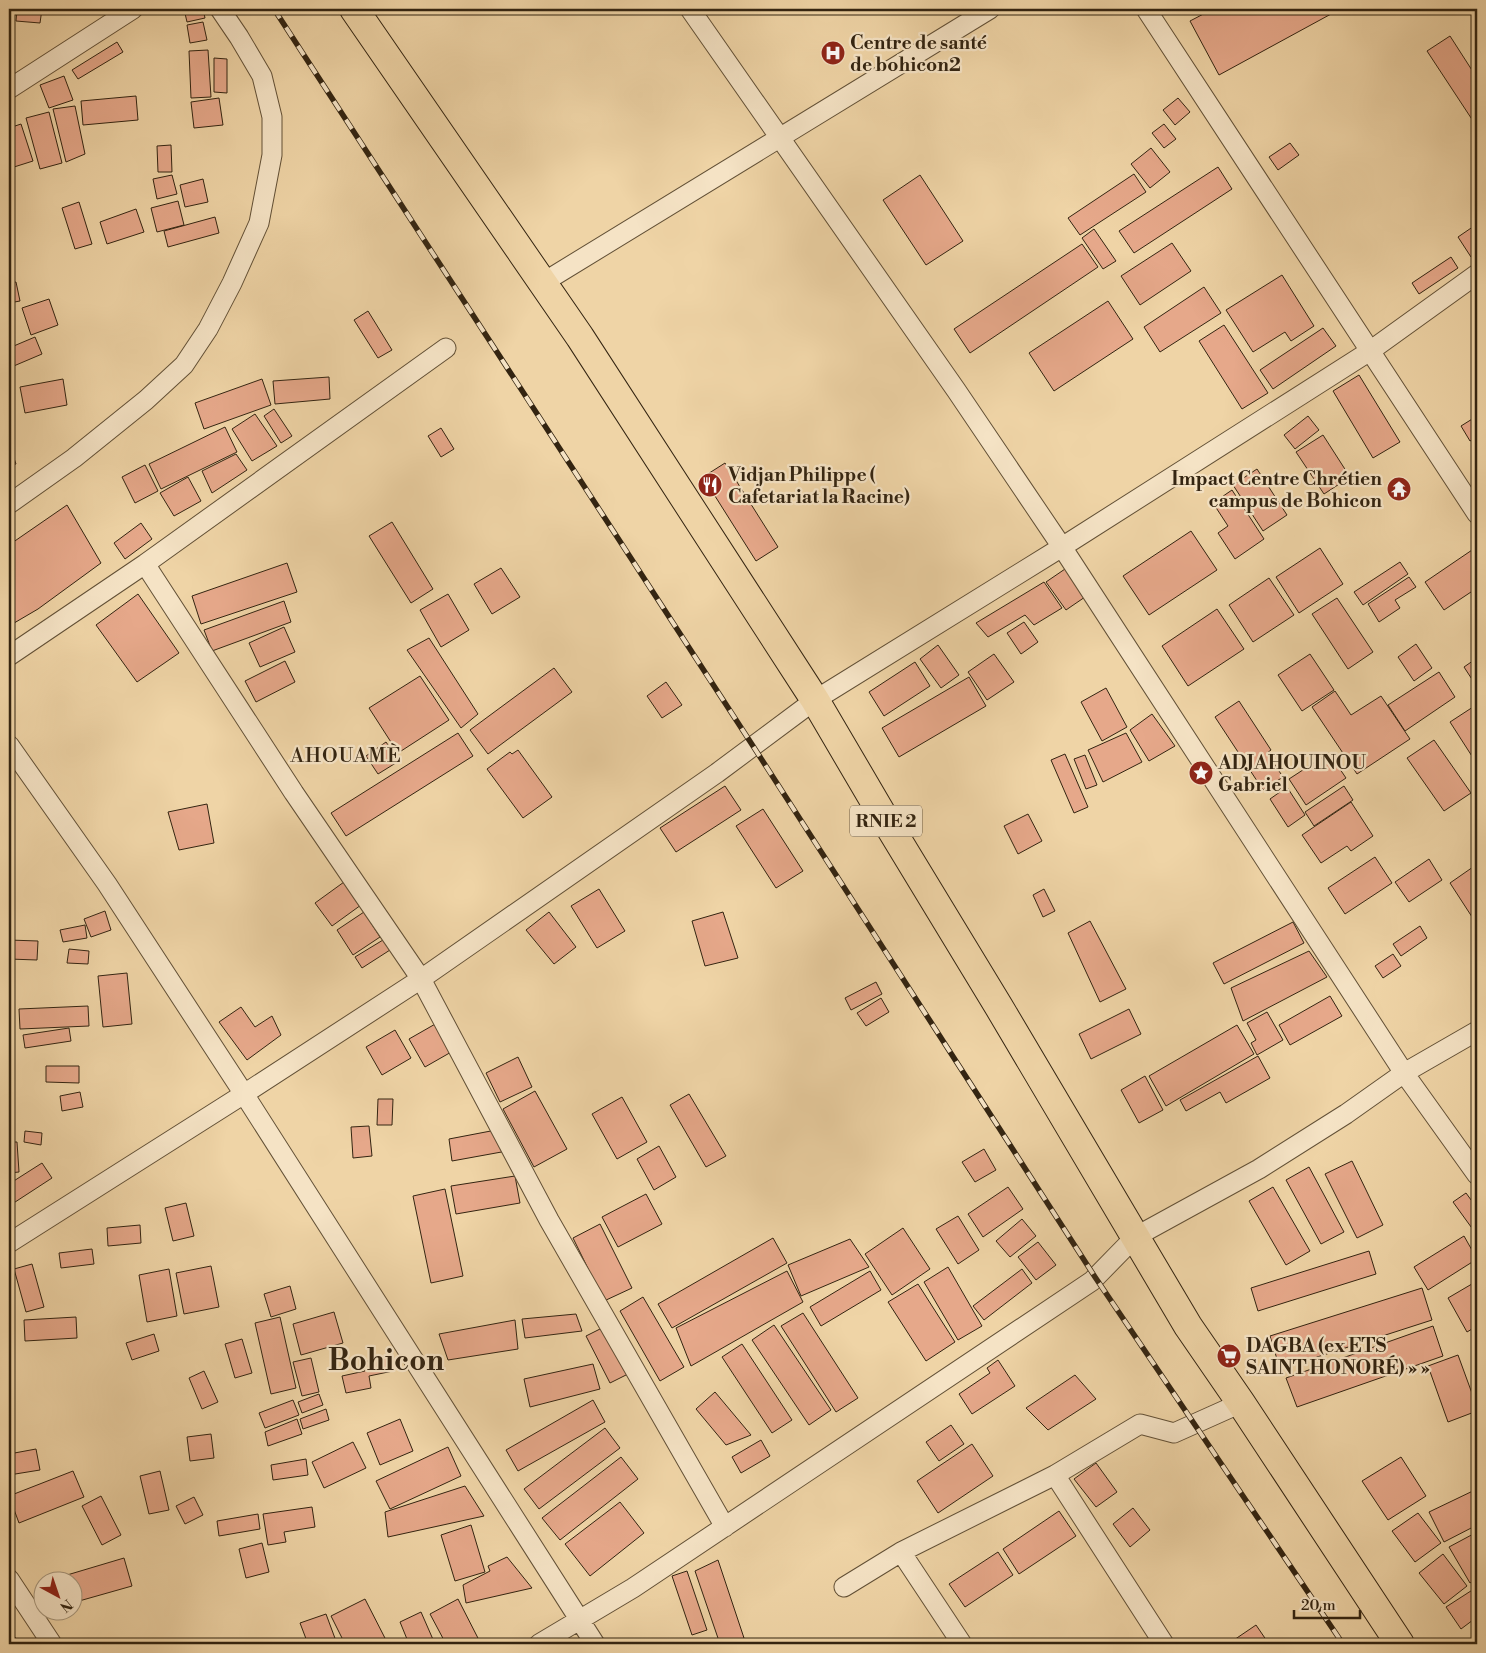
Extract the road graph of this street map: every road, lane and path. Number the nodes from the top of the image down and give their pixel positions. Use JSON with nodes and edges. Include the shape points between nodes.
{"nodes":[{"id":1,"x":134,"y":9,"type":"edge"},
{"id":2,"x":220,"y":9,"type":"edge"},
{"id":3,"x":354,"y":9,"type":"edge"},
{"id":4,"x":690,"y":9,"type":"edge"},
{"id":5,"x":990,"y":9,"type":"edge"},
{"id":6,"x":1146,"y":9,"type":"edge"},
{"id":7,"x":9,"y":89,"type":"edge"},
{"id":8,"x":778,"y":137,"type":"junction"},
{"id":9,"x":1477,"y":274,"type":"edge"},
{"id":10,"x":544,"y":282,"type":"junction"},
{"id":11,"x":446,"y":348,"type":"dead end"},
{"id":12,"x":1370,"y":351,"type":"junction"},
{"id":13,"x":9,"y":504,"type":"edge"},
{"id":14,"x":1477,"y":514,"type":"edge"},
{"id":15,"x":1062,"y":547,"type":"junction"},
{"id":16,"x":145,"y":564,"type":"junction"},
{"id":17,"x":9,"y":656,"type":"edge"},
{"id":18,"x":815,"y":700,"type":"junction"},
{"id":19,"x":9,"y":745,"type":"edge"},
{"id":20,"x":421,"y":979,"type":"junction"},
{"id":21,"x":1477,"y":1031,"type":"edge"},
{"id":22,"x":1404,"y":1073,"type":"junction"},
{"id":23,"x":244,"y":1094,"type":"junction"},
{"id":24,"x":1477,"y":1176,"type":"edge"},
{"id":25,"x":1135,"y":1237,"type":"junction"},
{"id":26,"x":9,"y":1243,"type":"edge"},
{"id":27,"x":1241,"y":1403,"type":"junction"},
{"id":28,"x":1055,"y":1475,"type":"junction"},
{"id":29,"x":725,"y":1526,"type":"junction"},
{"id":30,"x":901,"y":1552,"type":"junction"},
{"id":31,"x":9,"y":1579,"type":"edge"},
{"id":32,"x":844,"y":1587,"type":"dead end"},
{"id":33,"x":579,"y":1620,"type":"junction"},
{"id":34,"x":52,"y":1644,"type":"edge"},
{"id":35,"x":540,"y":1644,"type":"edge"},
{"id":36,"x":595,"y":1644,"type":"edge"},
{"id":37,"x":962,"y":1644,"type":"edge"},
{"id":38,"x":1164,"y":1644,"type":"edge"},
{"id":39,"x":1400,"y":1644,"type":"edge"}],
"edges":[{"from":1,"to":7,"type":"street"},
{"from":2,"to":13,"type":"street","via":[[262,76],[272,117],[272,154],[259,223],[208,329],[184,365],[88,447]]},
{"from":3,"to":10,"type":"highway","number":"RNIE 2"},
{"from":4,"to":8,"type":"street"},
{"from":5,"to":8,"type":"street"},
{"from":6,"to":12,"type":"street"},
{"from":8,"to":10,"type":"street"},
{"from":8,"to":15,"type":"street"},
{"from":9,"to":12,"type":"street"},
{"from":10,"to":18,"type":"highway","number":"RNIE 2"},
{"from":11,"to":16,"type":"street"},
{"from":12,"to":14,"type":"street"},
{"from":12,"to":15,"type":"street"},
{"from":15,"to":18,"type":"street"},
{"from":15,"to":22,"type":"street"},
{"from":16,"to":17,"type":"street"},
{"from":16,"to":20,"type":"street"},
{"from":18,"to":20,"type":"street","via":[[717,773]]},
{"from":18,"to":25,"type":"highway","number":"RNIE 2"},
{"from":19,"to":23,"type":"street","via":[[107,884]]},
{"from":20,"to":23,"type":"street"},
{"from":20,"to":29,"type":"street","via":[[549,1220]]},
{"from":21,"to":22,"type":"street"},
{"from":22,"to":24,"type":"street"},
{"from":22,"to":25,"type":"street","via":[[1259,1169]]},
{"from":23,"to":26,"type":"street"},
{"from":23,"to":33,"type":"street"},
{"from":25,"to":27,"type":"highway","number":"RNIE 2","via":[[1188,1326]]},
{"from":25,"to":29,"type":"street","via":[[1092,1281]]},
{"from":27,"to":28,"type":"street","via":[[1174,1433],[1140,1424]]},
{"from":27,"to":39,"type":"highway","number":"RNIE 2"},
{"from":28,"to":30,"type":"street"},
{"from":28,"to":38,"type":"street"},
{"from":29,"to":33,"type":"street"},
{"from":30,"to":32,"type":"street"},
{"from":30,"to":37,"type":"street"},
{"from":31,"to":34,"type":"street"},
{"from":33,"to":35,"type":"street"},
{"from":33,"to":36,"type":"street"}]}
